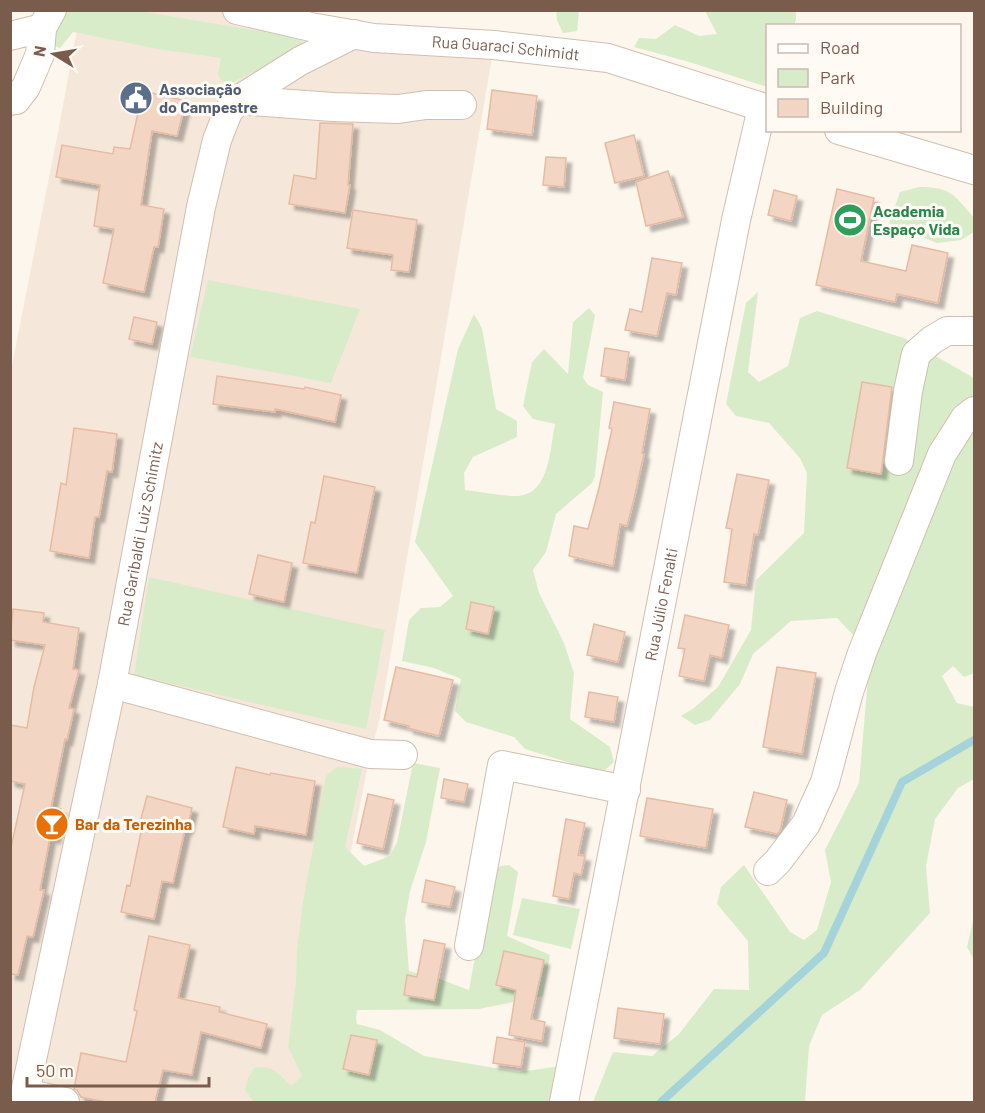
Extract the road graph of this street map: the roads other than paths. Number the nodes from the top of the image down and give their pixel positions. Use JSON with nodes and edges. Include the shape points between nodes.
{"nodes":[{"id":1,"x":237,"y":10,"type":"edge"},
{"id":2,"x":47,"y":19,"type":"edge"},
{"id":3,"x":354,"y":34,"type":"junction"},
{"id":4,"x":10,"y":36,"type":"edge"},
{"id":5,"x":10,"y":100,"type":"edge"},
{"id":6,"x":238,"y":100,"type":"junction"},
{"id":7,"x":462,"y":105,"type":"dead end"},
{"id":8,"x":765,"y":109,"type":"edge"},
{"id":9,"x":846,"y":132,"type":"edge"},
{"id":10,"x":975,"y":170,"type":"edge"},
{"id":11,"x":975,"y":331,"type":"edge"},
{"id":12,"x":975,"y":411,"type":"edge"},
{"id":13,"x":899,"y":461,"type":"dead end"},
{"id":14,"x":111,"y":684,"type":"junction"},
{"id":15,"x":403,"y":754,"type":"dead end"},
{"id":16,"x":626,"y":790,"type":"junction"},
{"id":17,"x":768,"y":871,"type":"dead end"},
{"id":18,"x":469,"y":946,"type":"dead end"},
{"id":19,"x":24,"y":1098,"type":"edge"},
{"id":20,"x":65,"y":1102,"type":"edge"},
{"id":21,"x":564,"y":1102,"type":"edge"}],
"edges":[{"from":1,"to":3,"type":"street","name":"Rua Guaraci Schimidt"},
{"from":2,"to":4,"type":"street"},
{"from":2,"to":5,"type":"street","via":[[40,54],[26,87],[16,100]]},
{"from":3,"to":6,"type":"street","name":"Rua Garibaldi Luiz Schimitz","via":[[300,61]]},
{"from":3,"to":8,"type":"street","name":"Rua Guaraci Schimidt","via":[[608,58]]},
{"from":6,"to":7,"type":"street","via":[[344,108]]},
{"from":6,"to":14,"type":"street","name":"Rua Garibaldi Luiz Schimitz","via":[[228,112],[217,140],[201,207]]},
{"from":8,"to":16,"type":"street","name":"Rua Júlio Fenalti","via":[[736,220]]},
{"from":9,"to":10,"type":"street"},
{"from":11,"to":13,"type":"street","via":[[947,331],[916,354]]},
{"from":12,"to":17,"type":"street","via":[[964,418],[942,454],[862,653],[825,782],[806,824]]},
{"from":14,"to":15,"type":"street","via":[[370,754]]},
{"from":14,"to":19,"type":"street","name":"Rua Garibaldi Luiz Schimitz"},
{"from":16,"to":18,"type":"street","via":[[502,765]]},
{"from":16,"to":21,"type":"street","name":"Rua Júlio Fenalti"},
{"from":19,"to":20,"type":"street"}]}
